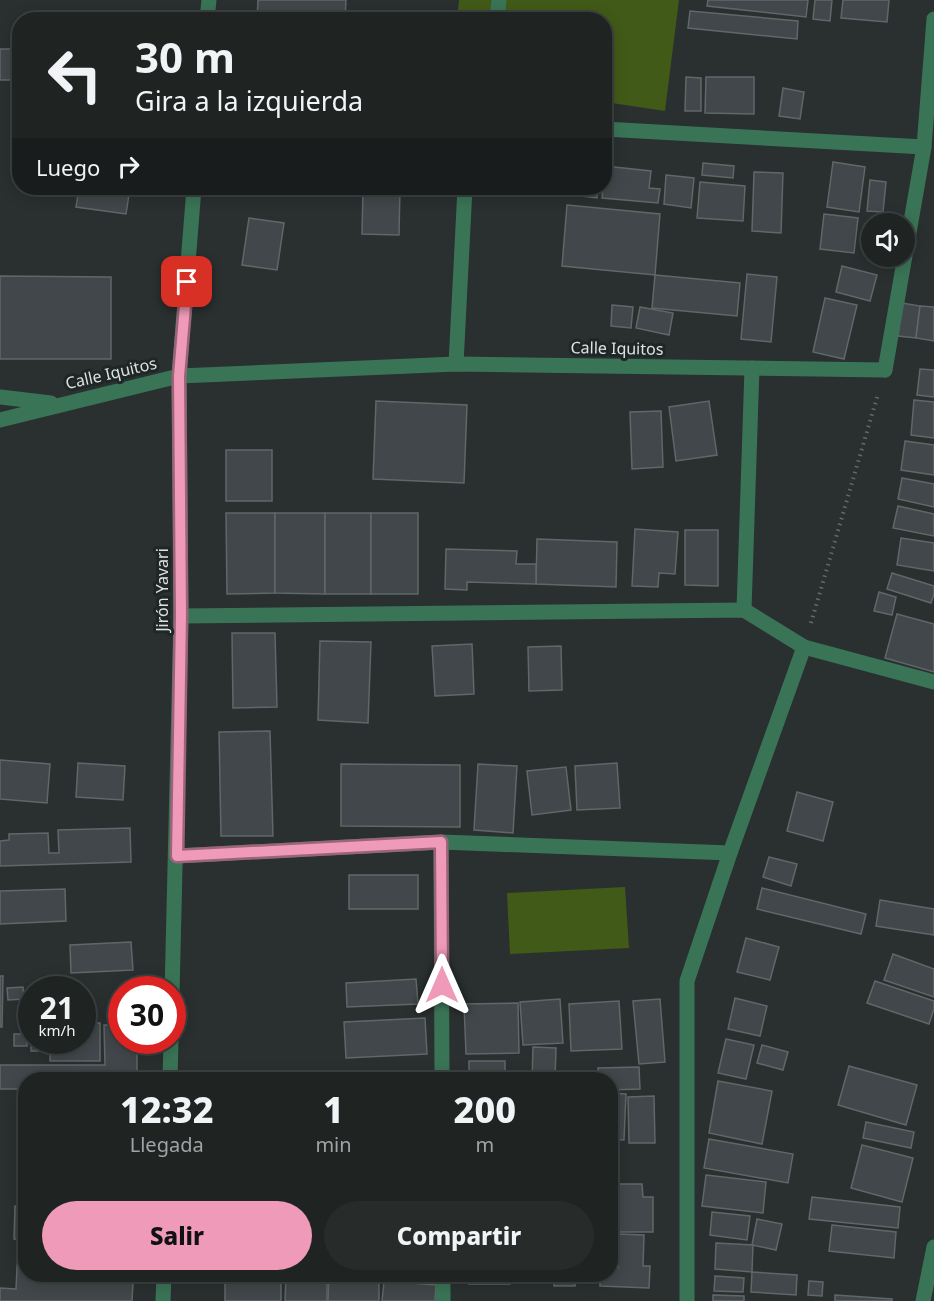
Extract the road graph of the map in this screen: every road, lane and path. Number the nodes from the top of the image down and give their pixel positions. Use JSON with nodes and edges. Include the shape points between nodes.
{"nodes":[{"id":1,"x":934,"y":19,"type":"edge"},
{"id":2,"x":612,"y":129,"type":"edge"},
{"id":3,"x":924,"y":147,"type":"junction"},
{"id":4,"x":193,"y":195,"type":"edge"},
{"id":5,"x":465,"y":195,"type":"edge"},
{"id":6,"x":456,"y":364,"type":"junction"},
{"id":7,"x":752,"y":368,"type":"junction"},
{"id":8,"x":885,"y":370,"type":"junction"},
{"id":9,"x":179,"y":376,"type":"junction"},
{"id":10,"x":0,"y":397,"type":"edge"},
{"id":11,"x":61,"y":404,"type":"junction"},
{"id":12,"x":0,"y":420,"type":"edge"},
{"id":13,"x":744,"y":610,"type":"junction"},
{"id":14,"x":181,"y":616,"type":"junction"},
{"id":15,"x":804,"y":647,"type":"junction"},
{"id":16,"x":934,"y":682,"type":"edge"},
{"id":17,"x":441,"y":842,"type":"junction"},
{"id":18,"x":730,"y":853,"type":"junction"},
{"id":19,"x":177,"y":856,"type":"junction"},
{"id":20,"x":173,"y":976,"type":"edge"},
{"id":21,"x":171,"y":1054,"type":"edge"},
{"id":22,"x":170,"y":1072,"type":"edge"},
{"id":23,"x":442,"y":1072,"type":"edge"},
{"id":24,"x":934,"y":1247,"type":"edge"},
{"id":25,"x":164,"y":1282,"type":"edge"},
{"id":26,"x":443,"y":1282,"type":"edge"},
{"id":27,"x":164,"y":1301,"type":"edge"},
{"id":28,"x":443,"y":1301,"type":"edge"},
{"id":29,"x":687,"y":1301,"type":"edge"},
{"id":30,"x":923,"y":1301,"type":"edge"}],
"edges":[{"from":1,"to":3,"type":"street"},
{"from":2,"to":3,"type":"street"},
{"from":3,"to":8,"type":"street"},
{"from":4,"to":9,"type":"street","name":"Jirón Yavari"},
{"from":5,"to":6,"type":"street"},
{"from":6,"to":7,"type":"street","name":"Calle Iquitos"},
{"from":6,"to":9,"type":"street","name":"Calle Iquitos"},
{"from":7,"to":8,"type":"street","name":"Calle Iquitos"},
{"from":7,"to":13,"type":"street"},
{"from":8,"to":15,"type":"path"},
{"from":9,"to":11,"type":"street","name":"Calle Iquitos"},
{"from":9,"to":14,"type":"street","name":"Jirón Yavari"},
{"from":10,"to":11,"type":"street"},
{"from":11,"to":12,"type":"street","name":"Calle Iquitos"},
{"from":13,"to":14,"type":"street"},
{"from":13,"to":15,"type":"street"},
{"from":14,"to":19,"type":"street","name":"Jirón Yavari"},
{"from":15,"to":16,"type":"street"},
{"from":15,"to":18,"type":"street"},
{"from":17,"to":18,"type":"street"},
{"from":17,"to":19,"type":"street"},
{"from":17,"to":23,"type":"street"},
{"from":18,"to":29,"type":"street","via":[[687,981]]},
{"from":19,"to":20,"type":"street","name":"Jirón Yavari"},
{"from":21,"to":22,"type":"street"},
{"from":24,"to":30,"type":"street"},
{"from":25,"to":27,"type":"street"},
{"from":26,"to":28,"type":"street"}]}
